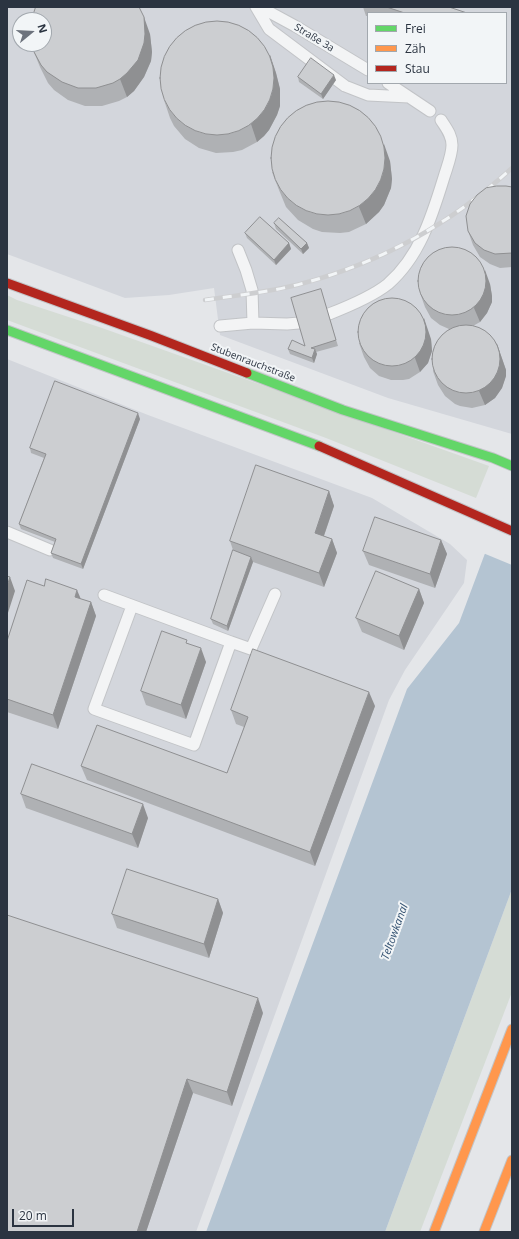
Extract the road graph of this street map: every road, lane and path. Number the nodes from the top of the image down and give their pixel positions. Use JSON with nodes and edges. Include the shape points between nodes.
{"nodes":[{"id":1,"x":256,"y":7,"type":"edge"},
{"id":2,"x":260,"y":7,"type":"edge"},
{"id":3,"x":367,"y":69,"type":"edge"},
{"id":4,"x":390,"y":84,"type":"edge"},
{"id":5,"x":409,"y":97,"type":"junction"},
{"id":6,"x":430,"y":111,"type":"dead end"},
{"id":7,"x":441,"y":120,"type":"dead end"},
{"id":8,"x":238,"y":250,"type":"dead end"},
{"id":9,"x":7,"y":283,"type":"edge"},
{"id":10,"x":328,"y":314,"type":"edge"},
{"id":11,"x":253,"y":323,"type":"junction"},
{"id":12,"x":299,"y":323,"type":"edge"},
{"id":13,"x":220,"y":326,"type":"dead end"},
{"id":14,"x":7,"y":330,"type":"edge"},
{"id":15,"x":512,"y":466,"type":"edge"},
{"id":16,"x":512,"y":530,"type":"edge"},
{"id":17,"x":7,"y":532,"type":"edge"},
{"id":18,"x":50,"y":550,"type":"edge"},
{"id":19,"x":275,"y":594,"type":"dead end"},
{"id":20,"x":104,"y":595,"type":"dead end"},
{"id":21,"x":132,"y":606,"type":"junction"},
{"id":22,"x":231,"y":642,"type":"junction"},
{"id":23,"x":512,"y":1030,"type":"edge"},
{"id":24,"x":512,"y":1160,"type":"edge"},
{"id":25,"x":434,"y":1232,"type":"edge"},
{"id":26,"x":484,"y":1232,"type":"edge"}],
"edges":[{"from":1,"to":5,"type":"lane","via":[[269,29],[345,86],[368,95]]},
{"from":2,"to":3,"type":"lane","name":"Straße 3a"},
{"from":4,"to":5,"type":"lane"},
{"from":5,"to":6,"type":"lane"},
{"from":7,"to":10,"type":"lane","via":[[450,132],[450,158],[425,233],[407,264],[387,284],[354,304]]},
{"from":8,"to":11,"type":"lane","via":[[252,293]]},
{"from":9,"to":15,"type":"main road","name":"Stubenrauchstraße","via":[[343,410]]},
{"from":11,"to":12,"type":"lane"},
{"from":11,"to":13,"type":"lane"},
{"from":14,"to":16,"type":"main road","via":[[319,446]]},
{"from":17,"to":18,"type":"lane"},
{"from":19,"to":22,"type":"lane","via":[[252,649]]},
{"from":20,"to":21,"type":"lane"},
{"from":21,"to":22,"type":"lane"},
{"from":21,"to":22,"type":"lane","via":[[94,709],[194,745]]},
{"from":23,"to":25,"type":"main road"},
{"from":24,"to":26,"type":"main road"}]}
